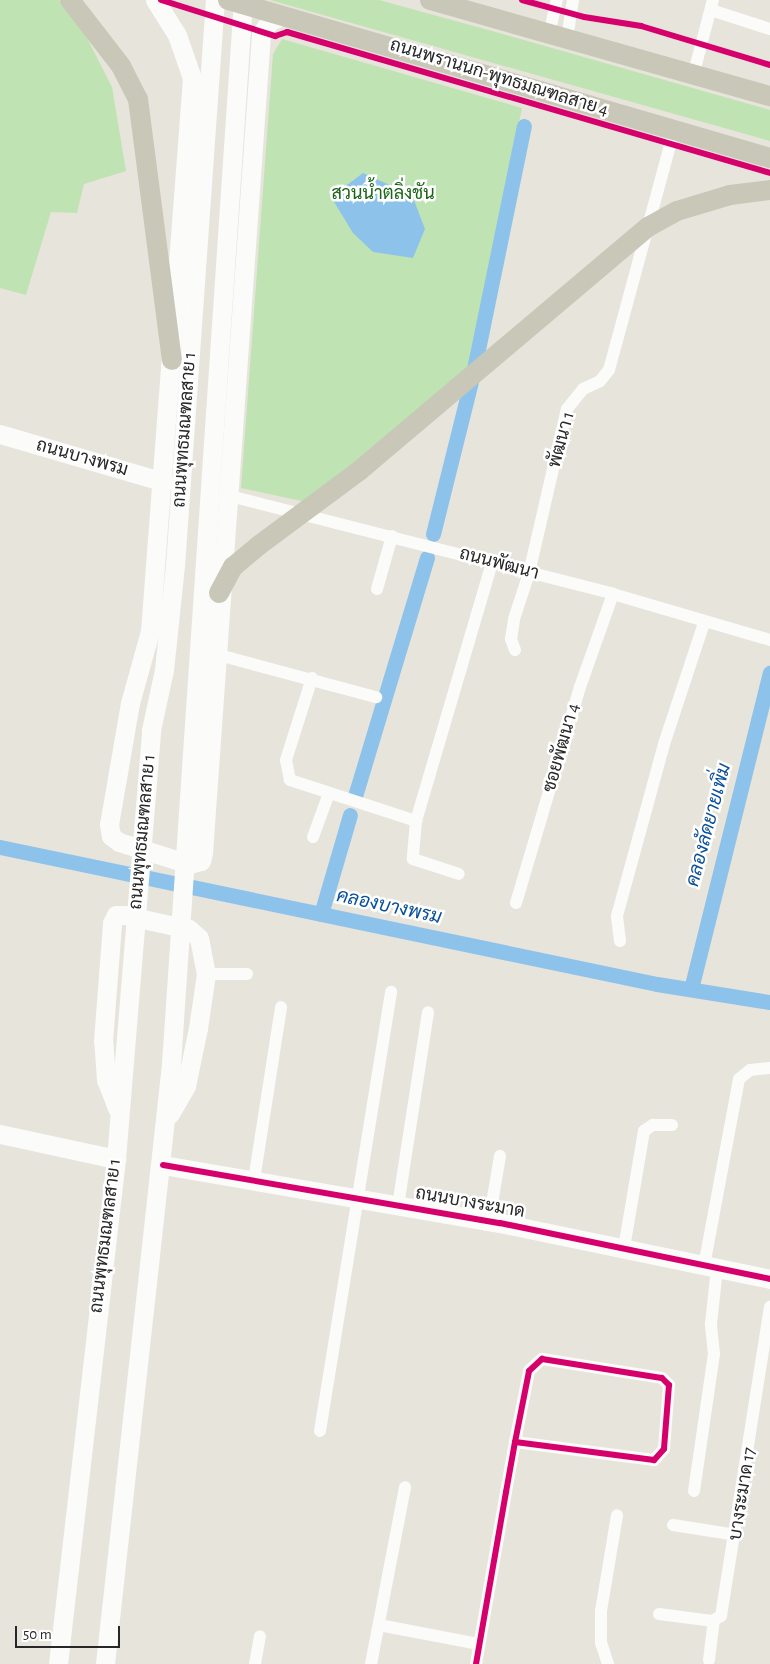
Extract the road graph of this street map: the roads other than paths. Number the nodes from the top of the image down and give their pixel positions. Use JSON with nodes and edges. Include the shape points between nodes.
{"nodes":[{"id":1,"x":70,"y":0,"type":"edge"},
{"id":2,"x":155,"y":0,"type":"edge"},
{"id":3,"x":215,"y":0,"type":"edge"},
{"id":4,"x":228,"y":0,"type":"edge"},
{"id":5,"x":243,"y":0,"type":"edge"},
{"id":6,"x":430,"y":0,"type":"edge"},
{"id":7,"x":475,"y":0,"type":"edge"},
{"id":8,"x":557,"y":0,"type":"edge"},
{"id":9,"x":573,"y":0,"type":"edge"},
{"id":10,"x":712,"y":5,"type":"edge"},
{"id":11,"x":281,"y":16,"type":"junction"},
{"id":12,"x":525,"y":27,"type":"junction"},
{"id":13,"x":770,"y":29,"type":"edge"},
{"id":14,"x":558,"y":36,"type":"junction"},
{"id":15,"x":694,"y":76,"type":"junction"},
{"id":16,"x":770,"y":96,"type":"edge"},
{"id":17,"x":674,"y":130,"type":"junction"},
{"id":18,"x":770,"y":158,"type":"edge"},
{"id":19,"x":184,"y":168,"type":"junction"},
{"id":20,"x":248,"y":184,"type":"junction"},
{"id":21,"x":770,"y":190,"type":"edge"},
{"id":22,"x":648,"y":227,"type":"junction"},
{"id":23,"x":172,"y":360,"type":"junction"},
{"id":24,"x":0,"y":434,"type":"edge"},
{"id":25,"x":164,"y":482,"type":"junction"},
{"id":26,"x":226,"y":495,"type":"junction"},
{"id":27,"x":303,"y":514,"type":"junction"},
{"id":28,"x":392,"y":536,"type":"junction"},
{"id":29,"x":492,"y":562,"type":"junction"},
{"id":30,"x":529,"y":573,"type":"junction"},
{"id":31,"x":377,"y":589,"type":"dead end"},
{"id":32,"x":219,"y":593,"type":"junction"},
{"id":33,"x":613,"y":594,"type":"junction"},
{"id":34,"x":704,"y":623,"type":"junction"},
{"id":35,"x":217,"y":628,"type":"junction"},
{"id":36,"x":150,"y":631,"type":"junction"},
{"id":37,"x":768,"y":640,"type":"edge"},
{"id":38,"x":515,"y":650,"type":"dead end"},
{"id":39,"x":215,"y":654,"type":"junction"},
{"id":40,"x":312,"y":678,"type":"junction"},
{"id":41,"x":196,"y":691,"type":"junction"},
{"id":42,"x":376,"y":697,"type":"dead end"},
{"id":43,"x":151,"y":730,"type":"junction"},
{"id":44,"x":328,"y":796,"type":"junction"},
{"id":45,"x":416,"y":821,"type":"junction"},
{"id":46,"x":313,"y":836,"type":"dead end"},
{"id":47,"x":459,"y":874,"type":"dead end"},
{"id":48,"x":516,"y":903,"type":"dead end"},
{"id":49,"x":620,"y":941,"type":"dead end"},
{"id":50,"x":206,"y":974,"type":"junction"},
{"id":51,"x":247,"y":974,"type":"dead end"},
{"id":52,"x":392,"y":992,"type":"dead end"},
{"id":53,"x":281,"y":1007,"type":"dead end"},
{"id":54,"x":428,"y":1012,"type":"dead end"},
{"id":55,"x":770,"y":1068,"type":"edge"},
{"id":56,"x":118,"y":1111,"type":"junction"},
{"id":57,"x":167,"y":1120,"type":"junction"},
{"id":58,"x":672,"y":1125,"type":"dead end"},
{"id":59,"x":0,"y":1134,"type":"edge"},
{"id":60,"x":500,"y":1156,"type":"dead end"},
{"id":61,"x":116,"y":1159,"type":"junction"},
{"id":62,"x":163,"y":1165,"type":"junction"},
{"id":63,"x":254,"y":1180,"type":"junction"},
{"id":64,"x":357,"y":1199,"type":"junction"},
{"id":65,"x":398,"y":1206,"type":"junction"},
{"id":66,"x":489,"y":1221,"type":"junction"},
{"id":67,"x":624,"y":1248,"type":"junction"},
{"id":68,"x":711,"y":1267,"type":"junction"},
{"id":69,"x":770,"y":1279,"type":"edge"},
{"id":70,"x":770,"y":1308,"type":"edge"},
{"id":71,"x":320,"y":1430,"type":"dead end"},
{"id":72,"x":515,"y":1442,"type":"junction"},
{"id":73,"x":405,"y":1487,"type":"dead end"},
{"id":74,"x":694,"y":1491,"type":"dead end"},
{"id":75,"x":617,"y":1515,"type":"dead end"},
{"id":76,"x":673,"y":1525,"type":"dead end"},
{"id":77,"x":737,"y":1535,"type":"junction"},
{"id":78,"x":659,"y":1614,"type":"dead end"},
{"id":79,"x":714,"y":1621,"type":"junction"},
{"id":80,"x":379,"y":1625,"type":"junction"},
{"id":81,"x":260,"y":1636,"type":"dead end"},
{"id":82,"x":479,"y":1644,"type":"junction"},
{"id":83,"x":709,"y":1660,"type":"dead end"},
{"id":84,"x":58,"y":1664,"type":"edge"},
{"id":85,"x":105,"y":1664,"type":"edge"},
{"id":86,"x":256,"y":1664,"type":"edge"},
{"id":87,"x":371,"y":1664,"type":"edge"},
{"id":88,"x":476,"y":1664,"type":"edge"},
{"id":89,"x":608,"y":1664,"type":"edge"}],
"edges":[{"from":1,"to":23,"type":"main road","via":[[121,66],[138,99]]},
{"from":2,"to":19,"type":"main road","via":[[178,35],[192,78]]},
{"from":3,"to":43,"type":"main road","name":"ถนนพุทธมณฑลสาย 1","via":[[175,566],[164,670]]},
{"from":4,"to":11,"type":"main road","name":"ถนนพรานนก-พุทธมณฑลสาย 4"},
{"from":5,"to":41,"type":"main road","name":"ถนนพุทธมณฑลสาย 1"},
{"from":6,"to":12,"type":"main road"},
{"from":7,"to":12,"type":"main road"},
{"from":8,"to":14,"type":"street"},
{"from":9,"to":14,"type":"street"},
{"from":10,"to":13,"type":"street"},
{"from":10,"to":15,"type":"street"},
{"from":11,"to":17,"type":"main road","name":"ถนนพรานนก-พุทธมณฑลสาย 4"},
{"from":11,"to":20,"type":"main road","via":[[269,22],[262,34]]},
{"from":12,"to":14,"type":"main road"},
{"from":14,"to":15,"type":"main road"},
{"from":15,"to":16,"type":"main road"},
{"from":17,"to":18,"type":"main road","name":"ถนนพรานนก-พุทธมณฑลสาย 4"},
{"from":17,"to":22,"type":"street","name":"พัฒนา 1"},
{"from":19,"to":20,"type":"main road","via":[[192,156],[213,148],[231,153]]},
{"from":19,"to":23,"type":"main road"},
{"from":20,"to":26,"type":"main road"},
{"from":21,"to":22,"type":"main road","via":[[730,195],[677,211]]},
{"from":22,"to":27,"type":"main road"},
{"from":22,"to":30,"type":"street","name":"พัฒนา 1","via":[[609,370],[600,381],[583,389],[568,409]]},
{"from":23,"to":25,"type":"main road"},
{"from":24,"to":25,"type":"main road","name":"ถนนบางพรม"},
{"from":25,"to":36,"type":"main road"},
{"from":26,"to":27,"type":"street","name":"ถนนพัฒนา"},
{"from":26,"to":32,"type":"main road"},
{"from":27,"to":28,"type":"street","name":"ถนนพัฒนา"},
{"from":27,"to":32,"type":"main road","via":[[233,568]]},
{"from":28,"to":29,"type":"street","name":"ถนนพัฒนา"},
{"from":28,"to":31,"type":"street"},
{"from":29,"to":30,"type":"street","name":"ถนนพัฒนา"},
{"from":29,"to":45,"type":"street"},
{"from":30,"to":33,"type":"street","name":"ถนนพัฒนา"},
{"from":30,"to":38,"type":"street","name":"พัฒนา 1","via":[[514,619],[511,639]]},
{"from":32,"to":35,"type":"main road"},
{"from":33,"to":34,"type":"street","name":"ถนนพัฒนา"},
{"from":33,"to":48,"type":"street","name":"ซอยพัฒนา 4","via":[[580,687]]},
{"from":34,"to":37,"type":"street","name":"ถนนพัฒนา"},
{"from":34,"to":49,"type":"street","via":[[664,744],[617,916]]},
{"from":35,"to":39,"type":"main road"},
{"from":35,"to":41,"type":"main road"},
{"from":36,"to":39,"type":"main road","via":[[130,703],[110,836],[189,864],[201,861],[203,853]]},
{"from":36,"to":43,"type":"main road"},
{"from":39,"to":40,"type":"street"},
{"from":40,"to":42,"type":"street"},
{"from":40,"to":44,"type":"street","via":[[285,772],[290,780]]},
{"from":41,"to":57,"type":"main road","name":"ถนนพุทธมณฑลสาย 1"},
{"from":43,"to":56,"type":"main road","name":"ถนนพุทธมณฑลสาย 1"},
{"from":44,"to":45,"type":"street"},
{"from":44,"to":46,"type":"street"},
{"from":45,"to":47,"type":"street","via":[[413,858]]},
{"from":50,"to":51,"type":"street"},
{"from":50,"to":56,"type":"main road","via":[[199,938],[189,929],[116,915],[103,1048],[106,1080]]},
{"from":50,"to":57,"type":"main road","via":[[192,1064]]},
{"from":52,"to":64,"type":"street"},
{"from":53,"to":63,"type":"street"},
{"from":54,"to":65,"type":"street"},
{"from":55,"to":68,"type":"street","via":[[750,1070],[739,1079]]},
{"from":56,"to":61,"type":"main road","name":"ถนนพุทธมณฑลสาย 1"},
{"from":57,"to":62,"type":"main road","name":"ถนนพุทธมณฑลสาย 1"},
{"from":58,"to":67,"type":"street","via":[[653,1125],[644,1132]]},
{"from":59,"to":61,"type":"main road"},
{"from":60,"to":66,"type":"street"},
{"from":61,"to":84,"type":"main road","name":"ถนนพุทธมณฑลสาย 1"},
{"from":62,"to":63,"type":"main road","name":"ถนนบางระมาด"},
{"from":62,"to":85,"type":"main road","name":"ถนนพุทธมณฑลสาย 1"},
{"from":63,"to":64,"type":"main road","name":"ถนนบางระมาด"},
{"from":64,"to":65,"type":"main road","name":"ถนนบางระมาด"},
{"from":64,"to":71,"type":"street"},
{"from":65,"to":66,"type":"main road","name":"ถนนบางระมาด"},
{"from":66,"to":67,"type":"main road","name":"ถนนบางระมาด"},
{"from":67,"to":68,"type":"main road","name":"ถนนบางระมาด"},
{"from":68,"to":69,"type":"main road","name":"ถนนบางระมาด"},
{"from":68,"to":74,"type":"street","via":[[714,1354]]},
{"from":70,"to":77,"type":"street","name":"บางระมาด 17"},
{"from":72,"to":72,"type":"street","via":[[529,1371],[542,1359],[662,1378],[670,1385],[664,1449],[654,1460]]},
{"from":72,"to":82,"type":"street"},
{"from":73,"to":80,"type":"street"},
{"from":75,"to":89,"type":"street","via":[[601,1611],[601,1643]]},
{"from":76,"to":77,"type":"street"},
{"from":77,"to":79,"type":"street","name":"บางระมาด 17","via":[[723,1611]]},
{"from":78,"to":79,"type":"street"},
{"from":79,"to":83,"type":"street"},
{"from":80,"to":82,"type":"street"},
{"from":80,"to":87,"type":"street"},
{"from":81,"to":86,"type":"street"},
{"from":82,"to":88,"type":"street"}]}
